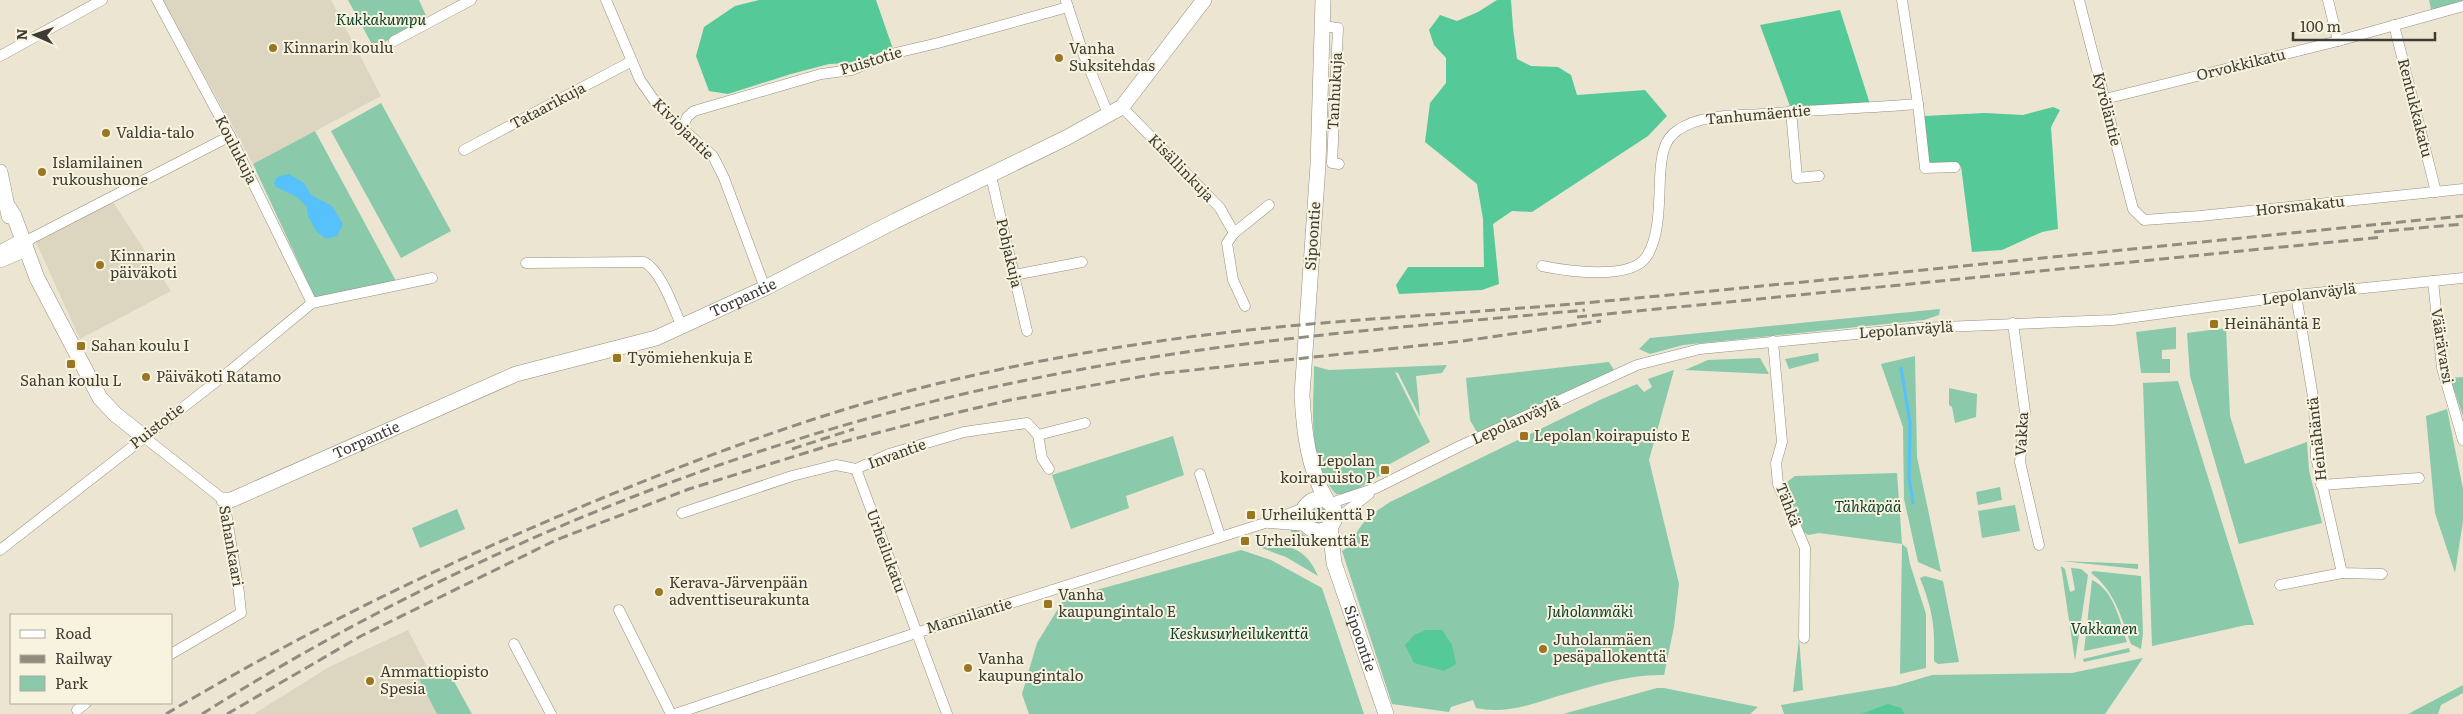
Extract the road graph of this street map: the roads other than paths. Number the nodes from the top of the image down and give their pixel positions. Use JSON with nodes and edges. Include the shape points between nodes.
{"nodes":[{"id":1,"x":102,"y":0,"type":"edge"},
{"id":2,"x":157,"y":0,"type":"edge"},
{"id":3,"x":471,"y":0,"type":"edge"},
{"id":4,"x":606,"y":0,"type":"edge"},
{"id":5,"x":1204,"y":0,"type":"edge"},
{"id":6,"x":1323,"y":0,"type":"edge"},
{"id":7,"x":1902,"y":0,"type":"edge"},
{"id":8,"x":2079,"y":0,"type":"edge"},
{"id":9,"x":2328,"y":0,"type":"edge"},
{"id":10,"x":1067,"y":3,"type":"edge"},
{"id":11,"x":2463,"y":6,"type":"edge"},
{"id":12,"x":2394,"y":25,"type":"junction"},
{"id":13,"x":1322,"y":26,"type":"junction"},
{"id":14,"x":2338,"y":40,"type":"junction"},
{"id":15,"x":394,"y":41,"type":"dead end"},
{"id":16,"x":0,"y":56,"type":"edge"},
{"id":17,"x":632,"y":61,"type":"junction"},
{"id":18,"x":2105,"y":99,"type":"junction"},
{"id":19,"x":1918,"y":104,"type":"junction"},
{"id":20,"x":1122,"y":107,"type":"junction"},
{"id":21,"x":1791,"y":112,"type":"junction"},
{"id":22,"x":1109,"y":116,"type":"junction"},
{"id":23,"x":682,"y":127,"type":"junction"},
{"id":24,"x":230,"y":136,"type":"junction"},
{"id":25,"x":464,"y":150,"type":"dead end"},
{"id":26,"x":1338,"y":164,"type":"dead end"},
{"id":27,"x":1955,"y":167,"type":"dead end"},
{"id":28,"x":0,"y":172,"type":"edge"},
{"id":29,"x":991,"y":176,"type":"junction"},
{"id":30,"x":1819,"y":176,"type":"dead end"},
{"id":31,"x":2463,"y":189,"type":"edge"},
{"id":32,"x":2436,"y":192,"type":"junction"},
{"id":33,"x":1269,"y":205,"type":"dead end"},
{"id":34,"x":2138,"y":216,"type":"joint"},
{"id":35,"x":1234,"y":232,"type":"junction"},
{"id":36,"x":21,"y":247,"type":"junction"},
{"id":37,"x":0,"y":253,"type":"edge"},
{"id":38,"x":0,"y":260,"type":"edge"},
{"id":39,"x":1082,"y":262,"type":"dead end"},
{"id":40,"x":526,"y":263,"type":"dead end"},
{"id":41,"x":1542,"y":266,"type":"dead end"},
{"id":42,"x":1014,"y":275,"type":"junction"},
{"id":43,"x":432,"y":278,"type":"dead end"},
{"id":44,"x":2463,"y":278,"type":"edge"},
{"id":45,"x":2433,"y":281,"type":"junction"},
{"id":46,"x":765,"y":288,"type":"junction"},
{"id":47,"x":2296,"y":295,"type":"junction"},
{"id":48,"x":312,"y":303,"type":"junction"},
{"id":49,"x":1245,"y":306,"type":"dead end"},
{"id":50,"x":2013,"y":323,"type":"junction"},
{"id":51,"x":682,"y":327,"type":"junction"},
{"id":52,"x":1027,"y":331,"type":"dead end"},
{"id":53,"x":1774,"y":341,"type":"junction"},
{"id":54,"x":1085,"y":423,"type":"dead end"},
{"id":55,"x":1038,"y":435,"type":"junction"},
{"id":56,"x":144,"y":437,"type":"junction"},
{"id":57,"x":2463,"y":440,"type":"edge"},
{"id":58,"x":856,"y":469,"type":"junction"},
{"id":59,"x":1049,"y":469,"type":"dead end"},
{"id":60,"x":1312,"y":470,"type":"junction"},
{"id":61,"x":1200,"y":474,"type":"dead end"},
{"id":62,"x":2419,"y":478,"type":"dead end"},
{"id":63,"x":2321,"y":485,"type":"junction"},
{"id":64,"x":1376,"y":488,"type":"junction"},
{"id":65,"x":224,"y":500,"type":"junction"},
{"id":66,"x":1328,"y":501,"type":"junction"},
{"id":67,"x":1306,"y":505,"type":"junction"},
{"id":68,"x":682,"y":513,"type":"dead end"},
{"id":69,"x":1265,"y":524,"type":"junction"},
{"id":70,"x":1332,"y":524,"type":"junction"},
{"id":71,"x":1310,"y":528,"type":"junction"},
{"id":72,"x":1220,"y":536,"type":"junction"},
{"id":73,"x":2040,"y":545,"type":"dead end"},
{"id":74,"x":0,"y":550,"type":"edge"},
{"id":75,"x":1334,"y":563,"type":"junction"},
{"id":76,"x":2342,"y":573,"type":"junction"},
{"id":77,"x":2382,"y":574,"type":"dead end"},
{"id":78,"x":2280,"y":585,"type":"dead end"},
{"id":79,"x":619,"y":610,"type":"dead end"},
{"id":80,"x":916,"y":633,"type":"junction"},
{"id":81,"x":1804,"y":638,"type":"dead end"},
{"id":82,"x":514,"y":644,"type":"dead end"},
{"id":83,"x":172,"y":653,"type":"edge"},
{"id":84,"x":85,"y":704,"type":"edge"},
{"id":85,"x":77,"y":710,"type":"dead end"},
{"id":86,"x":551,"y":714,"type":"edge"},
{"id":87,"x":671,"y":714,"type":"edge"},
{"id":88,"x":675,"y":714,"type":"edge"},
{"id":89,"x":947,"y":714,"type":"edge"},
{"id":90,"x":1386,"y":714,"type":"edge"}],
"edges":[{"from":1,"to":16,"type":"street"},
{"from":2,"to":24,"type":"street","name":"Koulukuja"},
{"from":3,"to":15,"type":"street"},
{"from":4,"to":17,"type":"street","name":"Kiviojantie"},
{"from":5,"to":20,"type":"street","name":"Torpantie"},
{"from":6,"to":13,"type":"street","name":"Sipoontie"},
{"from":7,"to":19,"type":"street"},
{"from":8,"to":18,"type":"street","name":"Kyröläntie"},
{"from":9,"to":14,"type":"street"},
{"from":10,"to":22,"type":"street"},
{"from":10,"to":23,"type":"street","name":"Puistotie","via":[[888,55],[852,70],[806,78],[694,111]]},
{"from":11,"to":12,"type":"street","name":"Orvokkikatu"},
{"from":12,"to":14,"type":"street","name":"Orvokkikatu"},
{"from":12,"to":32,"type":"street","name":"Rentukkakatu"},
{"from":13,"to":26,"type":"street","name":"Tanhukuja","via":[[1338,28],[1332,163]]},
{"from":13,"to":60,"type":"street","name":"Sipoontie","via":[[1318,165],[1302,395],[1304,432]]},
{"from":14,"to":18,"type":"street","name":"Orvokkikatu"},
{"from":17,"to":23,"type":"street","name":"Kiviojantie","via":[[654,100]]},
{"from":17,"to":25,"type":"street","name":"Tataarikuja"},
{"from":18,"to":34,"type":"street","name":"Kyröläntie","via":[[2133,210]]},
{"from":19,"to":21,"type":"street","name":"Tanhumäentie"},
{"from":19,"to":27,"type":"street","via":[[1924,168]]},
{"from":20,"to":22,"type":"street","name":"Torpantie"},
{"from":20,"to":35,"type":"street","name":"Kisällinkuja","via":[[1220,208]]},
{"from":21,"to":30,"type":"street","via":[[1797,178]]},
{"from":21,"to":41,"type":"street","name":"Tanhumäentie","via":[[1693,121],[1676,131],[1667,140],[1661,158],[1654,237],[1647,257],[1629,270],[1563,271]]},
{"from":22,"to":29,"type":"street","name":"Torpantie"},
{"from":23,"to":46,"type":"street","name":"Kiviojantie","via":[[714,156]]},
{"from":24,"to":36,"type":"street","via":[[32,238]]},
{"from":24,"to":48,"type":"street","name":"Koulukuja"},
{"from":28,"to":36,"type":"street"},
{"from":29,"to":42,"type":"street","name":"Pohjakuja"},
{"from":29,"to":46,"type":"street","name":"Torpantie"},
{"from":31,"to":32,"type":"street","name":"Horsmakatu"},
{"from":32,"to":34,"type":"street","name":"Horsmakatu","via":[[2200,216],[2144,220]]},
{"from":33,"to":35,"type":"street"},
{"from":35,"to":49,"type":"street","via":[[1227,243],[1233,280]]},
{"from":36,"to":37,"type":"street"},
{"from":36,"to":38,"type":"street"},
{"from":36,"to":56,"type":"street","via":[[32,275],[37,278],[100,398],[114,414]]},
{"from":39,"to":42,"type":"street"},
{"from":40,"to":51,"type":"street","via":[[644,262],[651,265],[658,275]]},
{"from":42,"to":52,"type":"street","name":"Pohjakuja"},
{"from":43,"to":48,"type":"street","name":"Puistotie"},
{"from":44,"to":45,"type":"street","name":"Lepolanväylä"},
{"from":45,"to":47,"type":"street","name":"Lepolanväylä"},
{"from":45,"to":57,"type":"street","name":"Väärävarsi","via":[[2442,368]]},
{"from":46,"to":51,"type":"street","name":"Torpantie"},
{"from":47,"to":50,"type":"street","name":"Lepolanväylä","via":[[2113,320]]},
{"from":47,"to":63,"type":"street","name":"Heinähäntä","via":[[2314,403],[2316,457]]},
{"from":48,"to":56,"type":"street","name":"Puistotie"},
{"from":50,"to":53,"type":"street","name":"Lepolanväylä"},
{"from":50,"to":73,"type":"street","name":"Vakka","via":[[2025,412],[2020,462]]},
{"from":51,"to":65,"type":"street","name":"Torpantie","via":[[656,338],[516,374],[231,500]]},
{"from":53,"to":64,"type":"street","name":"Lepolanväylä","via":[[1700,349],[1637,365]]},
{"from":53,"to":81,"type":"street","name":"Tähkä","via":[[1782,442],[1776,463],[1778,484],[1805,548]]},
{"from":54,"to":55,"type":"street"},
{"from":55,"to":58,"type":"street","name":"Invantie","via":[[1028,423],[964,432],[889,454]]},
{"from":55,"to":59,"type":"street","via":[[1042,458]]},
{"from":56,"to":65,"type":"street","name":"Sahankaari"},
{"from":56,"to":74,"type":"street","name":"Puistotie"},
{"from":58,"to":68,"type":"street","name":"Invantie","via":[[836,465],[792,476]]},
{"from":58,"to":80,"type":"street","name":"Urheilukatu"},
{"from":60,"to":66,"type":"street","name":"Sipoontie"},
{"from":60,"to":67,"type":"street","name":"Sipoontie"},
{"from":61,"to":72,"type":"street"},
{"from":62,"to":63,"type":"street"},
{"from":63,"to":76,"type":"street","name":"Heinähäntä"},
{"from":64,"to":66,"type":"street","name":"Lepolanväylä"},
{"from":64,"to":70,"type":"street","name":"Lepolanväylä"},
{"from":65,"to":83,"type":"street","name":"Sahankaari","via":[[240,613]]},
{"from":66,"to":67,"type":"street","via":[[1320,498]]},
{"from":66,"to":70,"type":"street","via":[[1334,509]]},
{"from":67,"to":69,"type":"street","name":"Mannilantie"},
{"from":67,"to":71,"type":"street","via":[[1303,514]]},
{"from":69,"to":71,"type":"street","name":"Mannilantie"},
{"from":69,"to":72,"type":"street","name":"Mannilantie"},
{"from":70,"to":71,"type":"street","via":[[1318,531]]},
{"from":70,"to":75,"type":"street","name":"Sipoontie"},
{"from":71,"to":75,"type":"street","name":"Sipoontie"},
{"from":72,"to":80,"type":"street","name":"Mannilantie"},
{"from":75,"to":90,"type":"street","name":"Sipoontie"},
{"from":76,"to":77,"type":"street"},
{"from":76,"to":78,"type":"street"},
{"from":79,"to":87,"type":"street"},
{"from":80,"to":88,"type":"street","name":"Mannilantie"},
{"from":80,"to":89,"type":"street","name":"Urheilukatu"},
{"from":82,"to":86,"type":"street"},
{"from":84,"to":85,"type":"street"}]}
